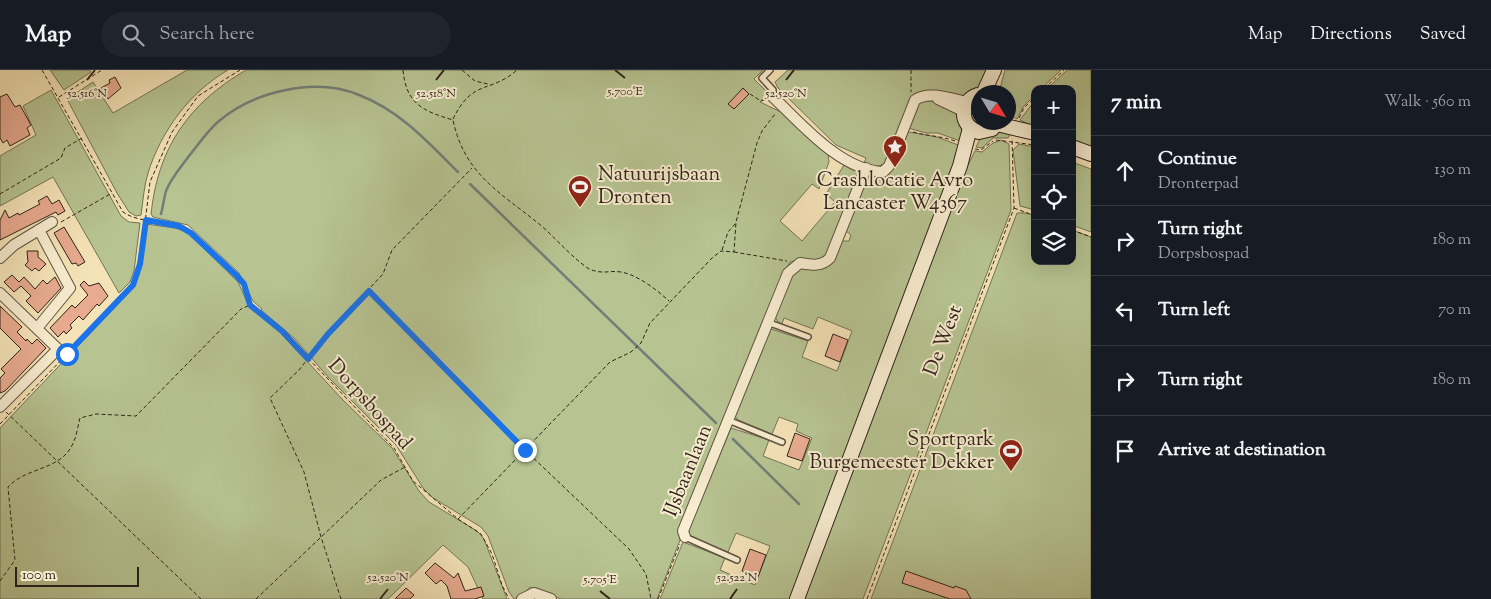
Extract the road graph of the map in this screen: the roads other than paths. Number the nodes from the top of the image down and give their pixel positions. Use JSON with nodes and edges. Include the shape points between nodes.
{"nodes":[{"id":1,"x":770,"y":70,"type":"edge"},
{"id":2,"x":994,"y":70,"type":"edge"},
{"id":3,"x":1000,"y":70,"type":"edge"},
{"id":4,"x":987,"y":85,"type":"edge"},
{"id":5,"x":996,"y":85,"type":"edge"},
{"id":6,"x":773,"y":97,"type":"joint"},
{"id":7,"x":970,"y":103,"type":"edge"},
{"id":8,"x":971,"y":125,"type":"edge"},
{"id":9,"x":1016,"y":129,"type":"edge"},
{"id":10,"x":975,"y":130,"type":"edge"},
{"id":11,"x":1031,"y":136,"type":"edge"},
{"id":12,"x":1076,"y":148,"type":"edge"},
{"id":13,"x":1091,"y":154,"type":"edge"},
{"id":14,"x":866,"y":168,"type":"junction"},
{"id":15,"x":54,"y":223,"type":"road end"},
{"id":16,"x":39,"y":230,"type":"junction"},
{"id":17,"x":0,"y":258,"type":"edge"},
{"id":18,"x":0,"y":293,"type":"edge"},
{"id":19,"x":767,"y":322,"type":"junction"},
{"id":20,"x":38,"y":327,"type":"junction"},
{"id":21,"x":808,"y":337,"type":"dead end"},
{"id":22,"x":0,"y":407,"type":"edge"},
{"id":23,"x":728,"y":420,"type":"junction"},
{"id":24,"x":782,"y":442,"type":"dead end"},
{"id":25,"x":685,"y":538,"type":"joint"},
{"id":26,"x":737,"y":560,"type":"dead end"},
{"id":27,"x":522,"y":599,"type":"edge"},
{"id":28,"x":551,"y":599,"type":"edge"},
{"id":29,"x":797,"y":599,"type":"edge"}],
"edges":[{"from":1,"to":6,"type":"lane","via":[[762,78],[773,90]]},
{"from":2,"to":4,"type":"main road"},
{"from":3,"to":5,"type":"main road"},
{"from":6,"to":14,"type":"street","via":[[827,149]]},
{"from":7,"to":8,"type":"main road","via":[[964,117]]},
{"from":7,"to":14,"type":"street","via":[[921,95],[915,100],[887,170],[879,172]]},
{"from":9,"to":11,"type":"main road"},
{"from":10,"to":29,"type":"main road"},
{"from":12,"to":13,"type":"main road"},
{"from":14,"to":19,"type":"street","name":"IJsbaanlaan","via":[[830,258],[816,266],[800,263],[793,266]]},
{"from":15,"to":16,"type":"street"},
{"from":16,"to":17,"type":"street"},
{"from":16,"to":20,"type":"street","via":[[70,288]]},
{"from":18,"to":20,"type":"street"},
{"from":19,"to":21,"type":"lane"},
{"from":19,"to":23,"type":"street","name":"IJsbaanlaan"},
{"from":20,"to":22,"type":"street","via":[[58,348]]},
{"from":23,"to":24,"type":"lane","name":"IJsbaanlaan"},
{"from":23,"to":25,"type":"street","name":"IJsbaanlaan","via":[[683,532]]},
{"from":25,"to":26,"type":"lane","name":"IJsbaanlaan"},
{"from":27,"to":28,"type":"street","via":[[534,593]]}]}
